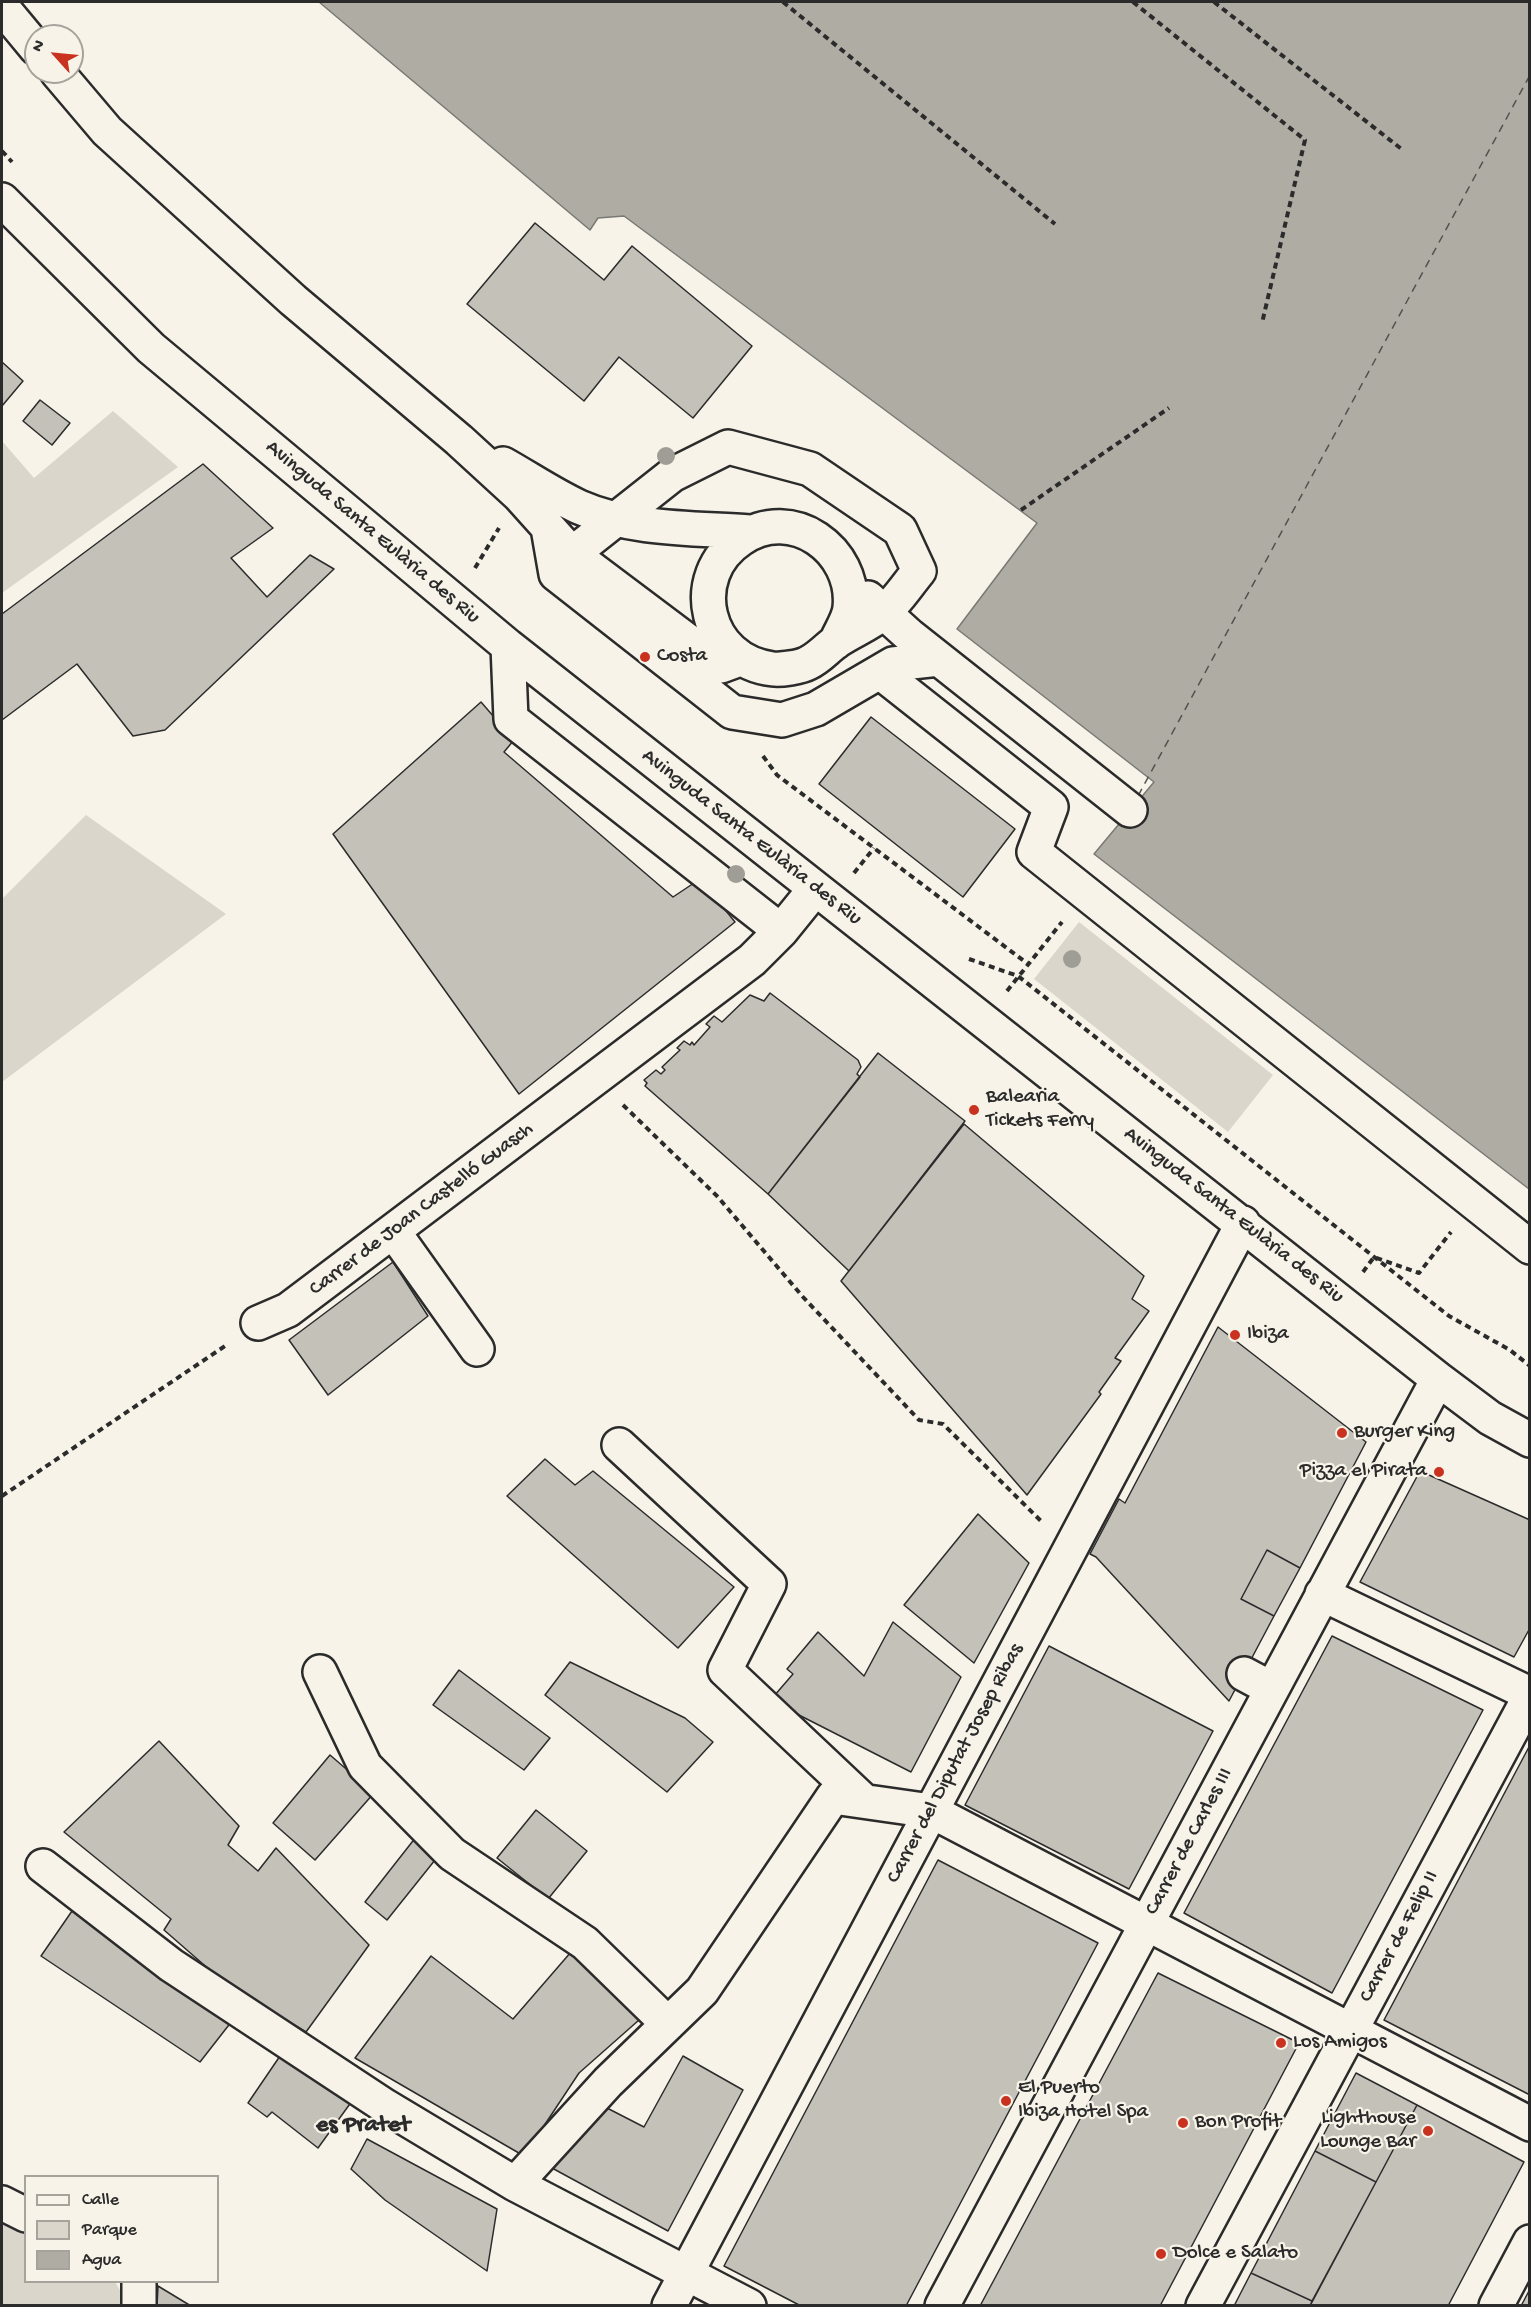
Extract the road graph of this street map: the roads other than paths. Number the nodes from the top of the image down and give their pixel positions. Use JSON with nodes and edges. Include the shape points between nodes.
{"nodes":[{"id":1,"x":2,"y":7,"type":"edge"},
{"id":2,"x":24,"y":34,"type":"edge"},
{"id":3,"x":68,"y":84,"type":"edge"},
{"id":4,"x":2,"y":200,"type":"edge"},
{"id":5,"x":459,"y":440,"type":"junction"},
{"id":6,"x":618,"y":518,"type":"junction"},
{"id":7,"x":548,"y":528,"type":"junction"},
{"id":8,"x":750,"y":532,"type":"junction"},
{"id":9,"x":572,"y":554,"type":"junction"},
{"id":10,"x":849,"y":579,"type":"junction"},
{"id":11,"x":884,"y":612,"type":"junction"},
{"id":12,"x":836,"y":642,"type":"junction"},
{"id":13,"x":508,"y":646,"type":"junction"},
{"id":14,"x":741,"y":659,"type":"junction"},
{"id":15,"x":939,"y":659,"type":"junction"},
{"id":16,"x":880,"y":672,"type":"junction"},
{"id":17,"x":1130,"y":810,"type":"dead end"},
{"id":18,"x":815,"y":889,"type":"junction"},
{"id":19,"x":781,"y":931,"type":"junction"},
{"id":20,"x":1243,"y":1223,"type":"junction"},
{"id":21,"x":393,"y":1231,"type":"junction"},
{"id":22,"x":1530,"y":1246,"type":"edge"},
{"id":23,"x":258,"y":1323,"type":"road end"},
{"id":24,"x":477,"y":1349,"type":"dead end"},
{"id":25,"x":1438,"y":1379,"type":"junction"},
{"id":26,"x":1530,"y":1440,"type":"edge"},
{"id":27,"x":619,"y":1445,"type":"dead end"},
{"id":28,"x":1322,"y":1594,"type":"junction"},
{"id":29,"x":320,"y":1672,"type":"dead end"},
{"id":30,"x":1244,"y":1674,"type":"dead end"},
{"id":31,"x":1272,"y":1689,"type":"junction"},
{"id":32,"x":1530,"y":1695,"type":"edge"},
{"id":33,"x":864,"y":1801,"type":"junction"},
{"id":34,"x":931,"y":1811,"type":"junction"},
{"id":35,"x":43,"y":1866,"type":"dead end"},
{"id":36,"x":1146,"y":1923,"type":"junction"},
{"id":37,"x":668,"y":2024,"type":"junction"},
{"id":38,"x":1349,"y":2030,"type":"junction"},
{"id":39,"x":1530,"y":2124,"type":"edge"},
{"id":40,"x":515,"y":2184,"type":"junction"},
{"id":41,"x":2,"y":2203,"type":"edge"},
{"id":42,"x":24,"y":2214,"type":"edge"},
{"id":43,"x":1530,"y":2242,"type":"edge"},
{"id":44,"x":687,"y":2272,"type":"junction"},
{"id":45,"x":139,"y":2283,"type":"edge"},
{"id":46,"x":139,"y":2306,"type":"edge"},
{"id":47,"x":669,"y":2306,"type":"edge"},
{"id":48,"x":749,"y":2306,"type":"edge"},
{"id":49,"x":942,"y":2306,"type":"edge"},
{"id":50,"x":1203,"y":2306,"type":"edge"},
{"id":51,"x":1496,"y":2306,"type":"edge"}],
"edges":[{"from":1,"to":2,"type":"street"},
{"from":3,"to":5,"type":"street","via":[[116,139],[293,300]]},
{"from":4,"to":13,"type":"street","name":"Avinguda Santa Eulària des Riu","via":[[151,348]]},
{"from":5,"to":6,"type":"street","via":[[580,507]]},
{"from":5,"to":7,"type":"street","via":[[519,495]]},
{"from":6,"to":8,"type":"street","via":[[664,526]]},
{"from":6,"to":9,"type":"street"},
{"from":6,"to":11,"type":"street","via":[[672,475],[728,447],[810,469],[900,530],[919,571]]},
{"from":7,"to":9,"type":"street"},
{"from":7,"to":16,"type":"street","via":[[556,574],[732,712],[782,720],[816,709]]},
{"from":8,"to":10,"type":"street","via":[[780,526],[810,533],[834,552]]},
{"from":8,"to":14,"type":"street","via":[[729,547],[714,568],[707,592],[710,618],[722,641]]},
{"from":9,"to":14,"type":"street","via":[[721,666]]},
{"from":10,"to":11,"type":"street"},
{"from":10,"to":12,"type":"street","via":[[850,610]]},
{"from":11,"to":12,"type":"street"},
{"from":11,"to":15,"type":"street"},
{"from":12,"to":14,"type":"street","via":[[808,664],[773,669]]},
{"from":13,"to":18,"type":"street","name":"Avinguda Santa Eulària des Riu"},
{"from":13,"to":19,"type":"street","via":[[511,719]]},
{"from":15,"to":16,"type":"street","via":[[893,664]]},
{"from":15,"to":17,"type":"street"},
{"from":16,"to":22,"type":"street","via":[[1050,807],[1034,852]]},
{"from":18,"to":19,"type":"street","name":"Carrer de Joan Castelló Guasch"},
{"from":18,"to":20,"type":"street","name":"Avinguda Santa Eulària des Riu"},
{"from":19,"to":21,"type":"street","name":"Carrer de Joan Castelló Guasch","via":[[752,960]]},
{"from":20,"to":25,"type":"street","name":"Avinguda Santa Eulària des Riu"},
{"from":20,"to":34,"type":"street","name":"Carrer del Diputat Josep Ribas"},
{"from":21,"to":23,"type":"street","name":"Carrer de Joan Castelló Guasch","via":[[288,1310]]},
{"from":21,"to":24,"type":"street"},
{"from":25,"to":26,"type":"street","name":"Avinguda Santa Eulària des Riu","via":[[1490,1418]]},
{"from":25,"to":28,"type":"street","name":"Carrer de Carles III"},
{"from":27,"to":33,"type":"street","via":[[769,1584],[725,1670]]},
{"from":28,"to":31,"type":"street","name":"Carrer de Carles III"},
{"from":28,"to":32,"type":"street"},
{"from":29,"to":37,"type":"street","via":[[365,1766],[452,1854],[585,1943]]},
{"from":30,"to":31,"type":"street"},
{"from":31,"to":36,"type":"street","name":"Carrer de Carles III"},
{"from":32,"to":38,"type":"street","name":"Carrer de Felip II"},
{"from":33,"to":34,"type":"street"},
{"from":33,"to":37,"type":"street","via":[[833,1797],[702,1991]]},
{"from":34,"to":36,"type":"street"},
{"from":34,"to":44,"type":"street","name":"Carrer del Diputat Josep Ribas"},
{"from":35,"to":40,"type":"street","via":[[171,1965],[245,2016]]},
{"from":36,"to":38,"type":"street"},
{"from":36,"to":49,"type":"street","name":"Carrer de Carles III"},
{"from":37,"to":40,"type":"street","via":[[608,2082]]},
{"from":38,"to":39,"type":"street"},
{"from":38,"to":50,"type":"street","name":"Carrer de Felip II"},
{"from":40,"to":44,"type":"street"},
{"from":41,"to":42,"type":"street"},
{"from":43,"to":51,"type":"street"},
{"from":44,"to":47,"type":"street","name":"Carrer del Diputat Josep Ribas"},
{"from":44,"to":48,"type":"street"},
{"from":45,"to":46,"type":"street"}]}
